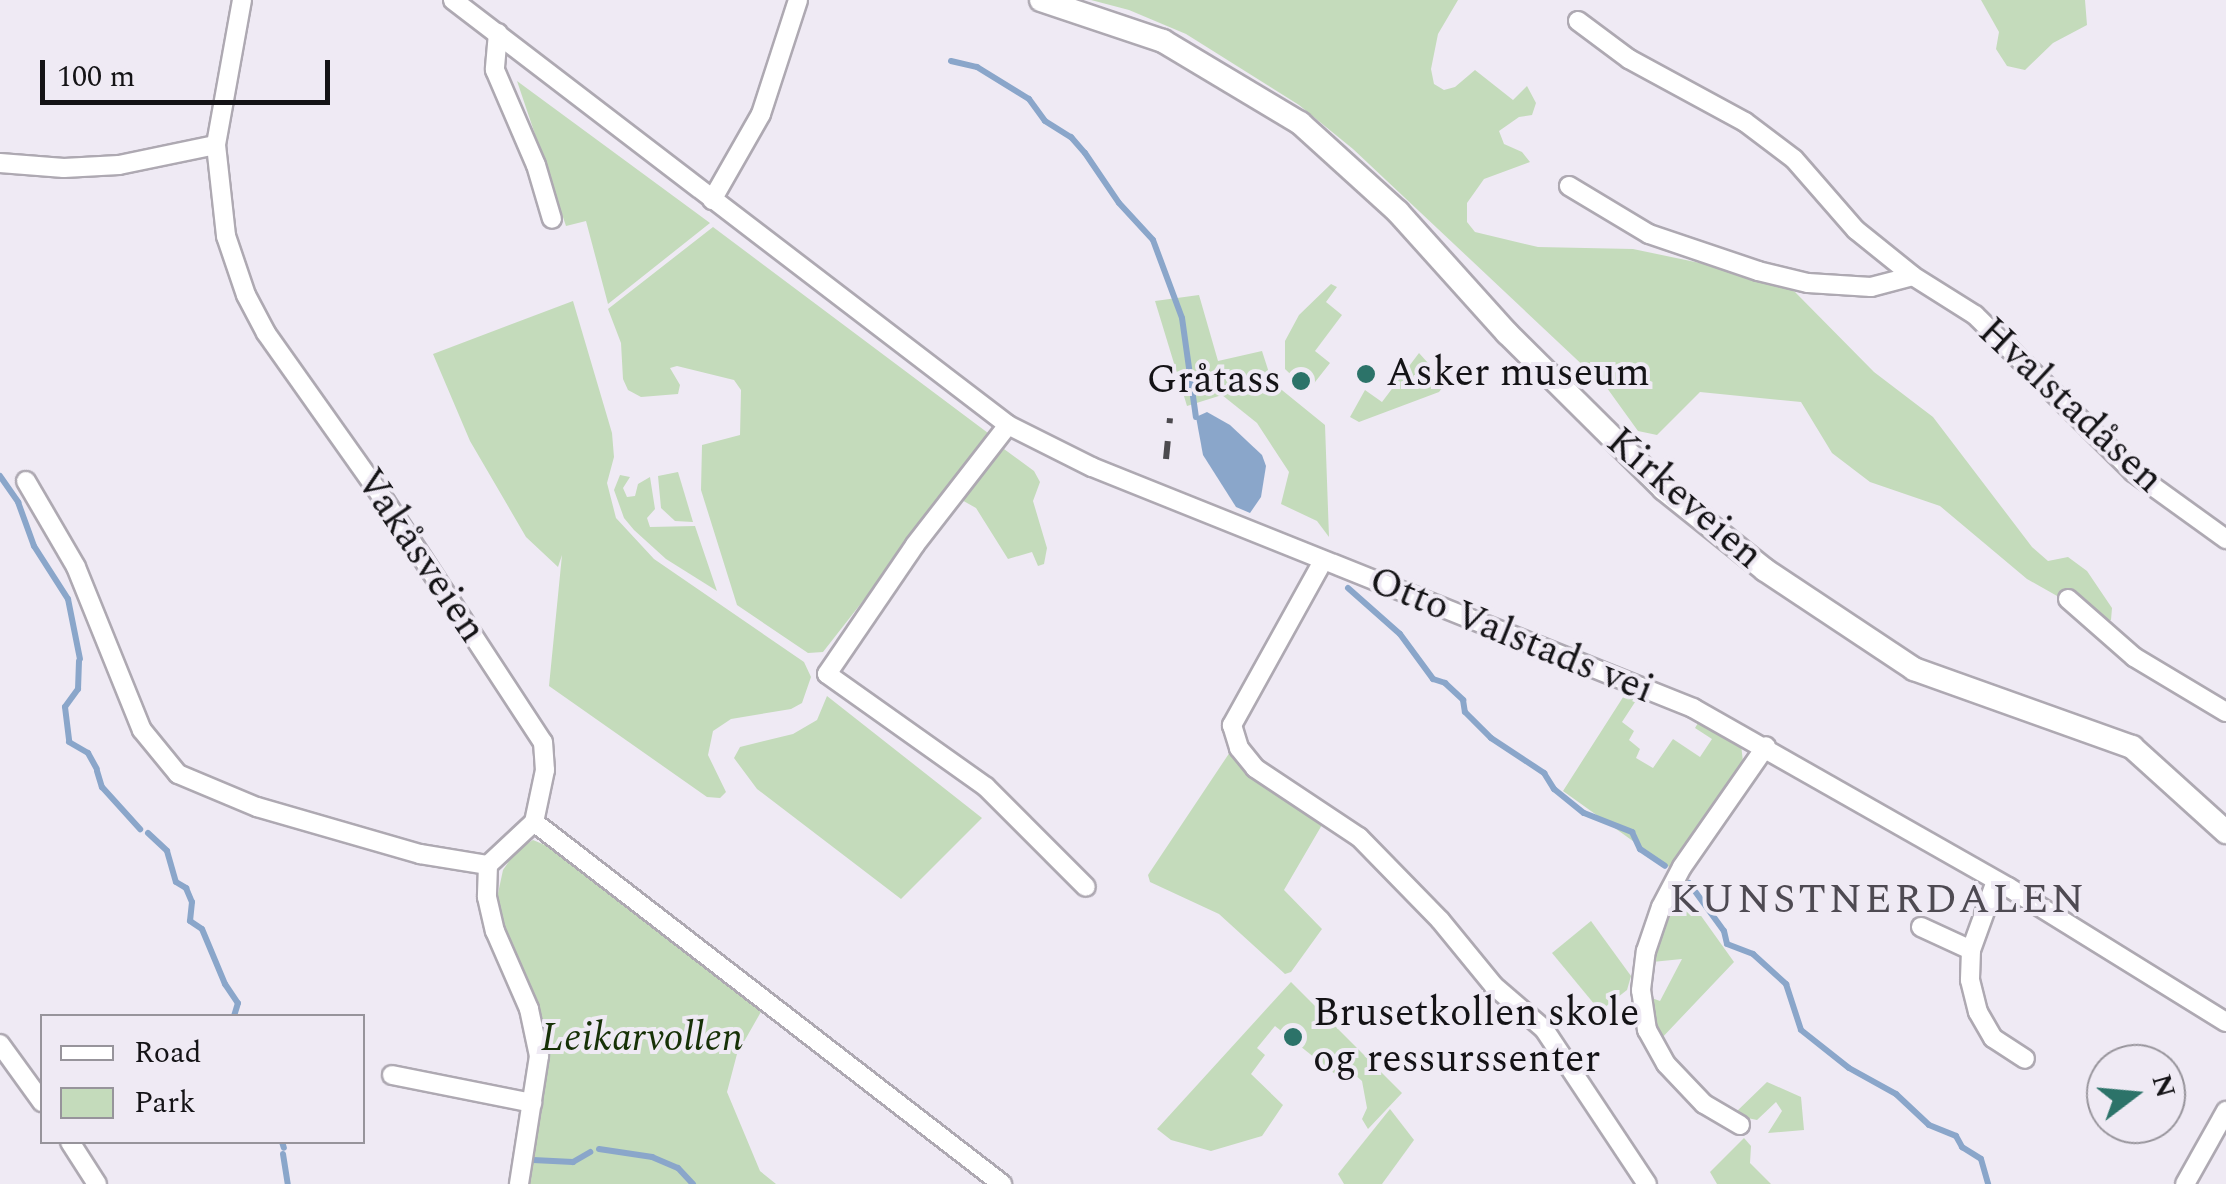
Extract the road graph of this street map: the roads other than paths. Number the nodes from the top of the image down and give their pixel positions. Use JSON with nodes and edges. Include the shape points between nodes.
{"nodes":[{"id":1,"x":242,"y":0,"type":"edge"},
{"id":2,"x":453,"y":0,"type":"edge"},
{"id":3,"x":798,"y":0,"type":"edge"},
{"id":4,"x":1042,"y":0,"type":"edge"},
{"id":5,"x":1578,"y":21,"type":"dead end"},
{"id":6,"x":498,"y":32,"type":"junction"},
{"id":7,"x":216,"y":146,"type":"junction"},
{"id":8,"x":0,"y":163,"type":"edge"},
{"id":9,"x":1569,"y":186,"type":"dead end"},
{"id":10,"x":712,"y":200,"type":"junction"},
{"id":11,"x":552,"y":219,"type":"dead end"},
{"id":12,"x":1913,"y":276,"type":"junction"},
{"id":13,"x":1008,"y":426,"type":"junction"},
{"id":14,"x":26,"y":481,"type":"dead end"},
{"id":15,"x":2226,"y":539,"type":"edge"},
{"id":16,"x":1323,"y":561,"type":"junction"},
{"id":17,"x":2068,"y":599,"type":"dead end"},
{"id":18,"x":2226,"y":712,"type":"edge"},
{"id":19,"x":1766,"y":746,"type":"junction"},
{"id":20,"x":534,"y":822,"type":"junction"},
{"id":21,"x":2226,"y":832,"type":"edge"},
{"id":22,"x":488,"y":866,"type":"junction"},
{"id":23,"x":1996,"y":881,"type":"junction"},
{"id":24,"x":1086,"y":887,"type":"dead end"},
{"id":25,"x":1921,"y":927,"type":"dead end"},
{"id":26,"x":1971,"y":950,"type":"junction"},
{"id":27,"x":2226,"y":1022,"type":"edge"},
{"id":28,"x":0,"y":1044,"type":"edge"},
{"id":29,"x":2025,"y":1059,"type":"dead end"},
{"id":30,"x":392,"y":1075,"type":"dead end"},
{"id":31,"x":40,"y":1099,"type":"edge"},
{"id":32,"x":532,"y":1104,"type":"junction"},
{"id":33,"x":2226,"y":1111,"type":"edge"},
{"id":34,"x":1740,"y":1125,"type":"dead end"},
{"id":35,"x":71,"y":1144,"type":"edge"},
{"id":36,"x":97,"y":1184,"type":"edge"},
{"id":37,"x":519,"y":1184,"type":"edge"},
{"id":38,"x":1002,"y":1184,"type":"edge"},
{"id":39,"x":1646,"y":1184,"type":"edge"},
{"id":40,"x":2186,"y":1184,"type":"edge"}],
"edges":[{"from":1,"to":7,"type":"street","name":"Vakåsveien"},
{"from":2,"to":6,"type":"street","name":"Otto Valstads vei"},
{"from":3,"to":10,"type":"street","via":[[761,114]]},
{"from":4,"to":21,"type":"main road","name":"Kirkeveien","via":[[1163,41],[1309,130],[1398,212],[1664,490],[1764,570],[1914,669],[2132,747]]},
{"from":5,"to":12,"type":"street","name":"Hvalstadåsen","via":[[1630,59],[1758,131],[1794,159],[1856,230]]},
{"from":6,"to":10,"type":"street","name":"Otto Valstads vei"},
{"from":6,"to":11,"type":"street","via":[[494,70]]},
{"from":7,"to":8,"type":"street","via":[[119,165]]},
{"from":7,"to":20,"type":"street","name":"Vakåsveien","via":[[226,236],[266,333],[543,742],[545,770]]},
{"from":9,"to":12,"type":"street","via":[[1650,234],[1758,271],[1871,287]]},
{"from":10,"to":13,"type":"street","name":"Otto Valstads vei"},
{"from":12,"to":15,"type":"street","name":"Hvalstadåsen","via":[[1975,315],[2132,472]]},
{"from":13,"to":16,"type":"street","name":"Otto Valstads vei"},
{"from":13,"to":24,"type":"street","via":[[827,674],[986,787]]},
{"from":14,"to":22,"type":"street","via":[[76,567],[142,730],[178,774],[257,807],[420,854]]},
{"from":16,"to":19,"type":"street","name":"Otto Valstads vei","via":[[1693,708]]},
{"from":16,"to":39,"type":"street","via":[[1232,726],[1240,748],[1255,768],[1359,837],[1494,986],[1544,1029]]},
{"from":17,"to":18,"type":"street","via":[[2134,657]]},
{"from":19,"to":23,"type":"street","name":"Otto Valstads vei"},
{"from":19,"to":34,"type":"street","via":[[1668,894],[1646,950],[1641,990],[1647,1030],[1666,1064],[1704,1104]]},
{"from":20,"to":22,"type":"street"},
{"from":20,"to":38,"type":"street"},
{"from":22,"to":32,"type":"street","via":[[495,931],[529,1009],[539,1056]]},
{"from":23,"to":26,"type":"street"},
{"from":23,"to":27,"type":"street","name":"Otto Valstads vei"},
{"from":25,"to":26,"type":"street"},
{"from":26,"to":29,"type":"street","via":[[1978,1012],[1992,1038]]},
{"from":28,"to":31,"type":"street"},
{"from":30,"to":32,"type":"street"},
{"from":32,"to":37,"type":"street"},
{"from":33,"to":40,"type":"street"},
{"from":35,"to":36,"type":"street"}]}
